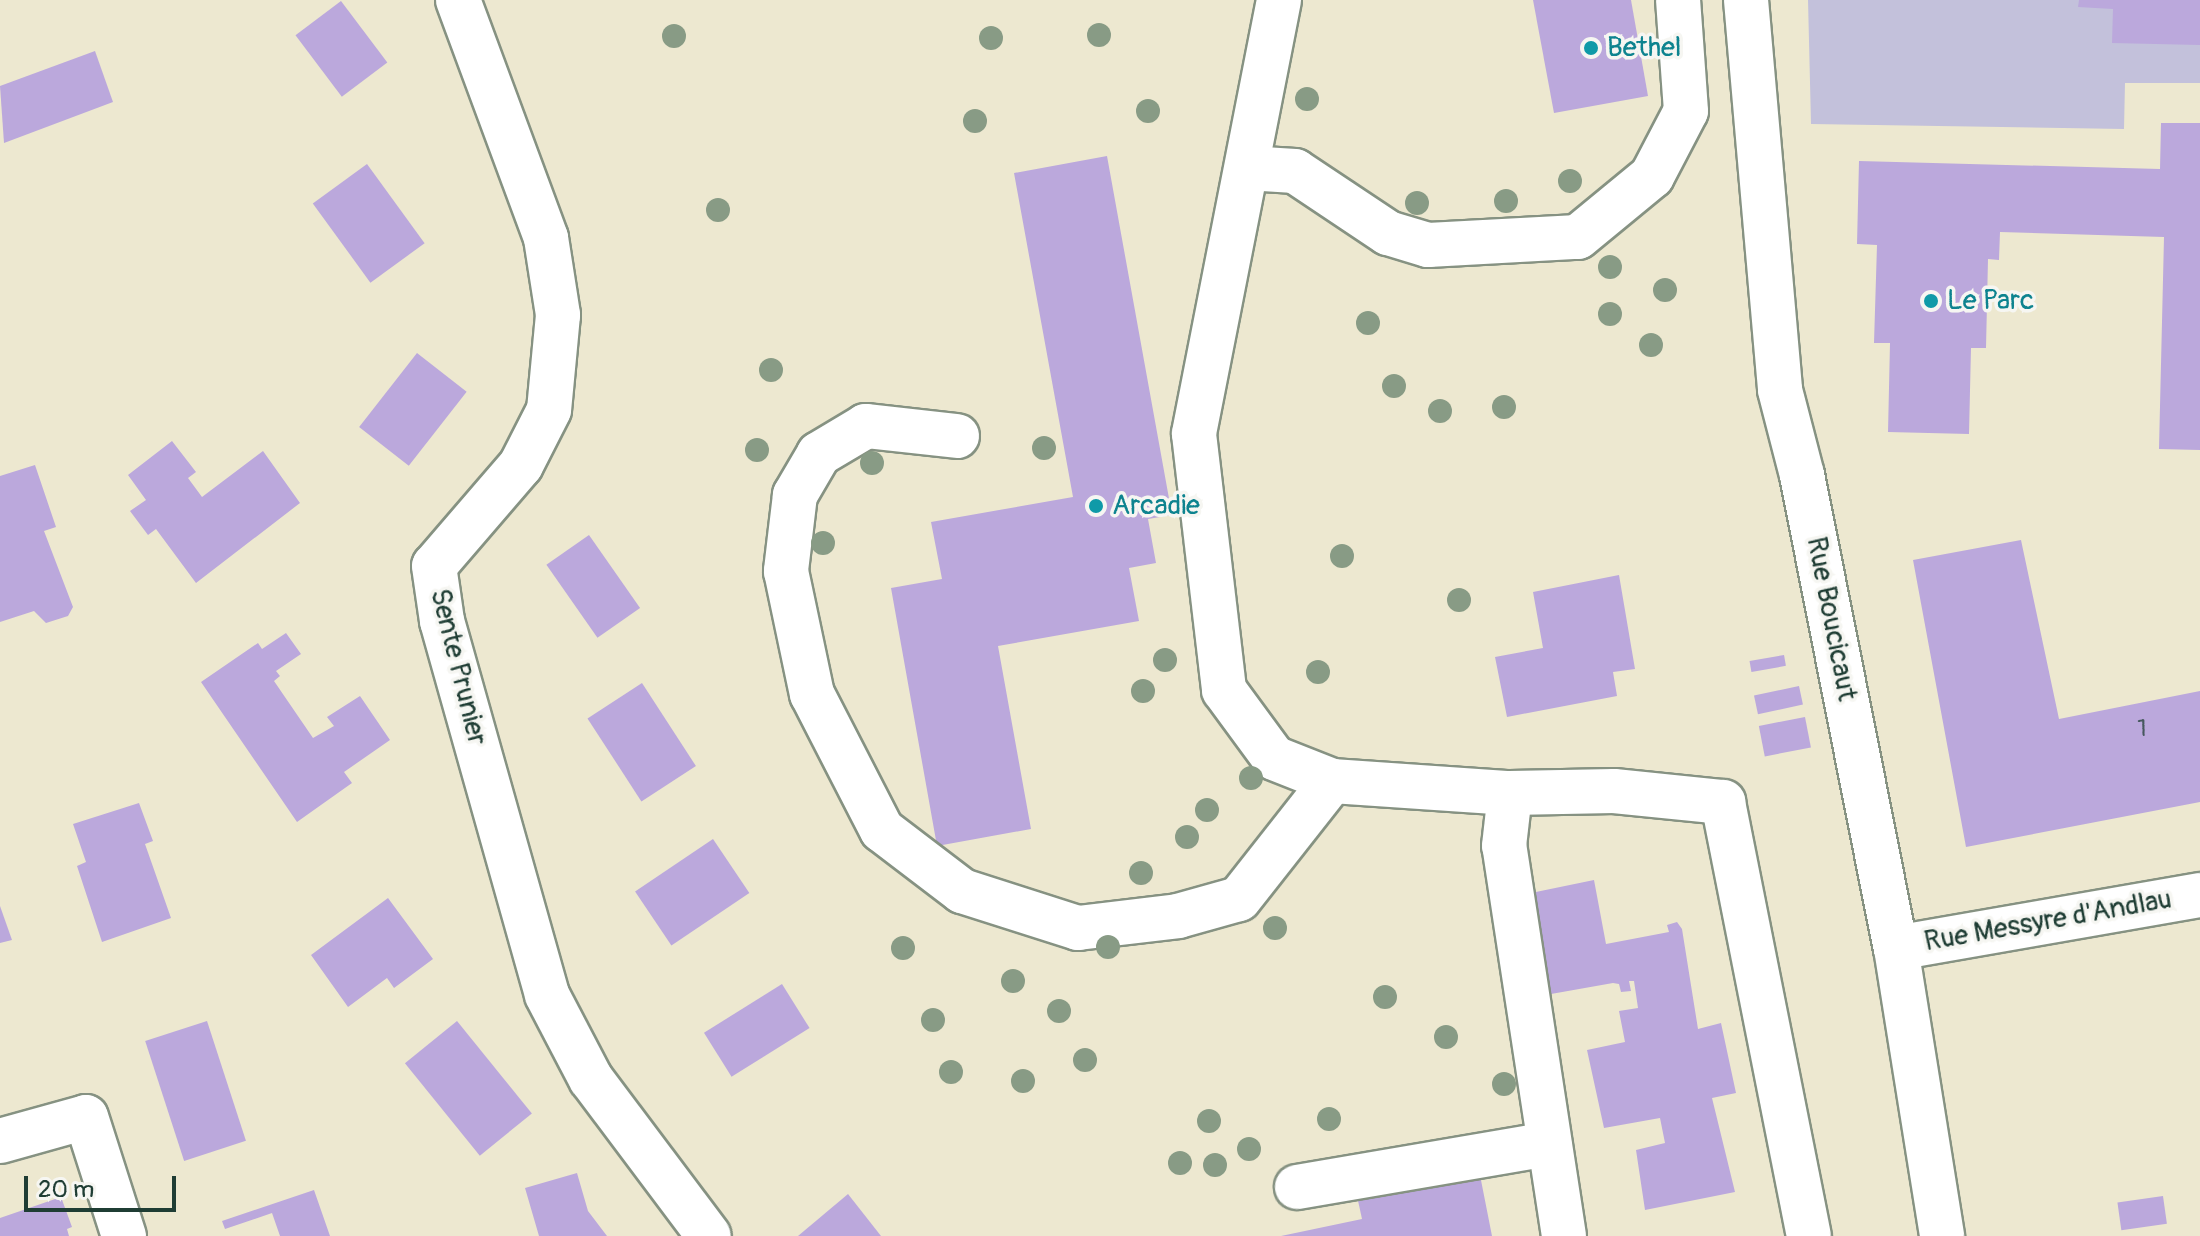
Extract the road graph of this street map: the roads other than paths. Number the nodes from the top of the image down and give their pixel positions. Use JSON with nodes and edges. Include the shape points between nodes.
{"nodes":[{"id":1,"x":458,"y":0,"type":"edge"},
{"id":2,"x":1279,"y":0,"type":"edge"},
{"id":3,"x":1678,"y":0,"type":"edge"},
{"id":4,"x":1746,"y":0,"type":"edge"},
{"id":5,"x":1247,"y":168,"type":"junction"},
{"id":6,"x":957,"y":436,"type":"dead end"},
{"id":7,"x":1332,"y":781,"type":"junction"},
{"id":8,"x":1510,"y":793,"type":"junction"},
{"id":9,"x":2200,"y":895,"type":"edge"},
{"id":10,"x":1896,"y":948,"type":"junction"},
{"id":11,"x":0,"y":1141,"type":"edge"},
{"id":12,"x":1549,"y":1144,"type":"junction"},
{"id":13,"x":1297,"y":1187,"type":"dead end"},
{"id":14,"x":124,"y":1236,"type":"edge"},
{"id":15,"x":709,"y":1236,"type":"edge"},
{"id":16,"x":1564,"y":1236,"type":"edge"},
{"id":17,"x":1809,"y":1236,"type":"edge"},
{"id":18,"x":1942,"y":1236,"type":"edge"}],
"edges":[{"from":1,"to":15,"type":"street","name":"Sente Prunier","via":[[546,238],[558,315],[549,410],[521,465],[434,566],[442,621],[547,995],[591,1079]]},
{"from":2,"to":5,"type":"street"},
{"from":3,"to":5,"type":"street","via":[[1686,111],[1652,176],[1578,237],[1428,245],[1388,233],[1295,171]]},
{"from":4,"to":10,"type":"street","name":"Rue Boucicaut","via":[[1780,390],[1802,475]]},
{"from":5,"to":7,"type":"street","via":[[1194,434],[1224,690],[1274,758]]},
{"from":6,"to":7,"type":"street","via":[[866,426],[819,454],[795,495],[786,571],[812,694],[882,830],[962,891],[1078,928],[1178,916],[1239,899]]},
{"from":7,"to":8,"type":"street"},
{"from":8,"to":12,"type":"street","via":[[1504,846]]},
{"from":8,"to":17,"type":"street","via":[[1614,791],[1723,802]]},
{"from":9,"to":10,"type":"street","name":"Rue Messyre d'Andlau"},
{"from":10,"to":18,"type":"street","name":"Rue Boucicaut"},
{"from":11,"to":14,"type":"street","via":[[86,1117]]},
{"from":12,"to":13,"type":"street"},
{"from":12,"to":16,"type":"street"}]}
